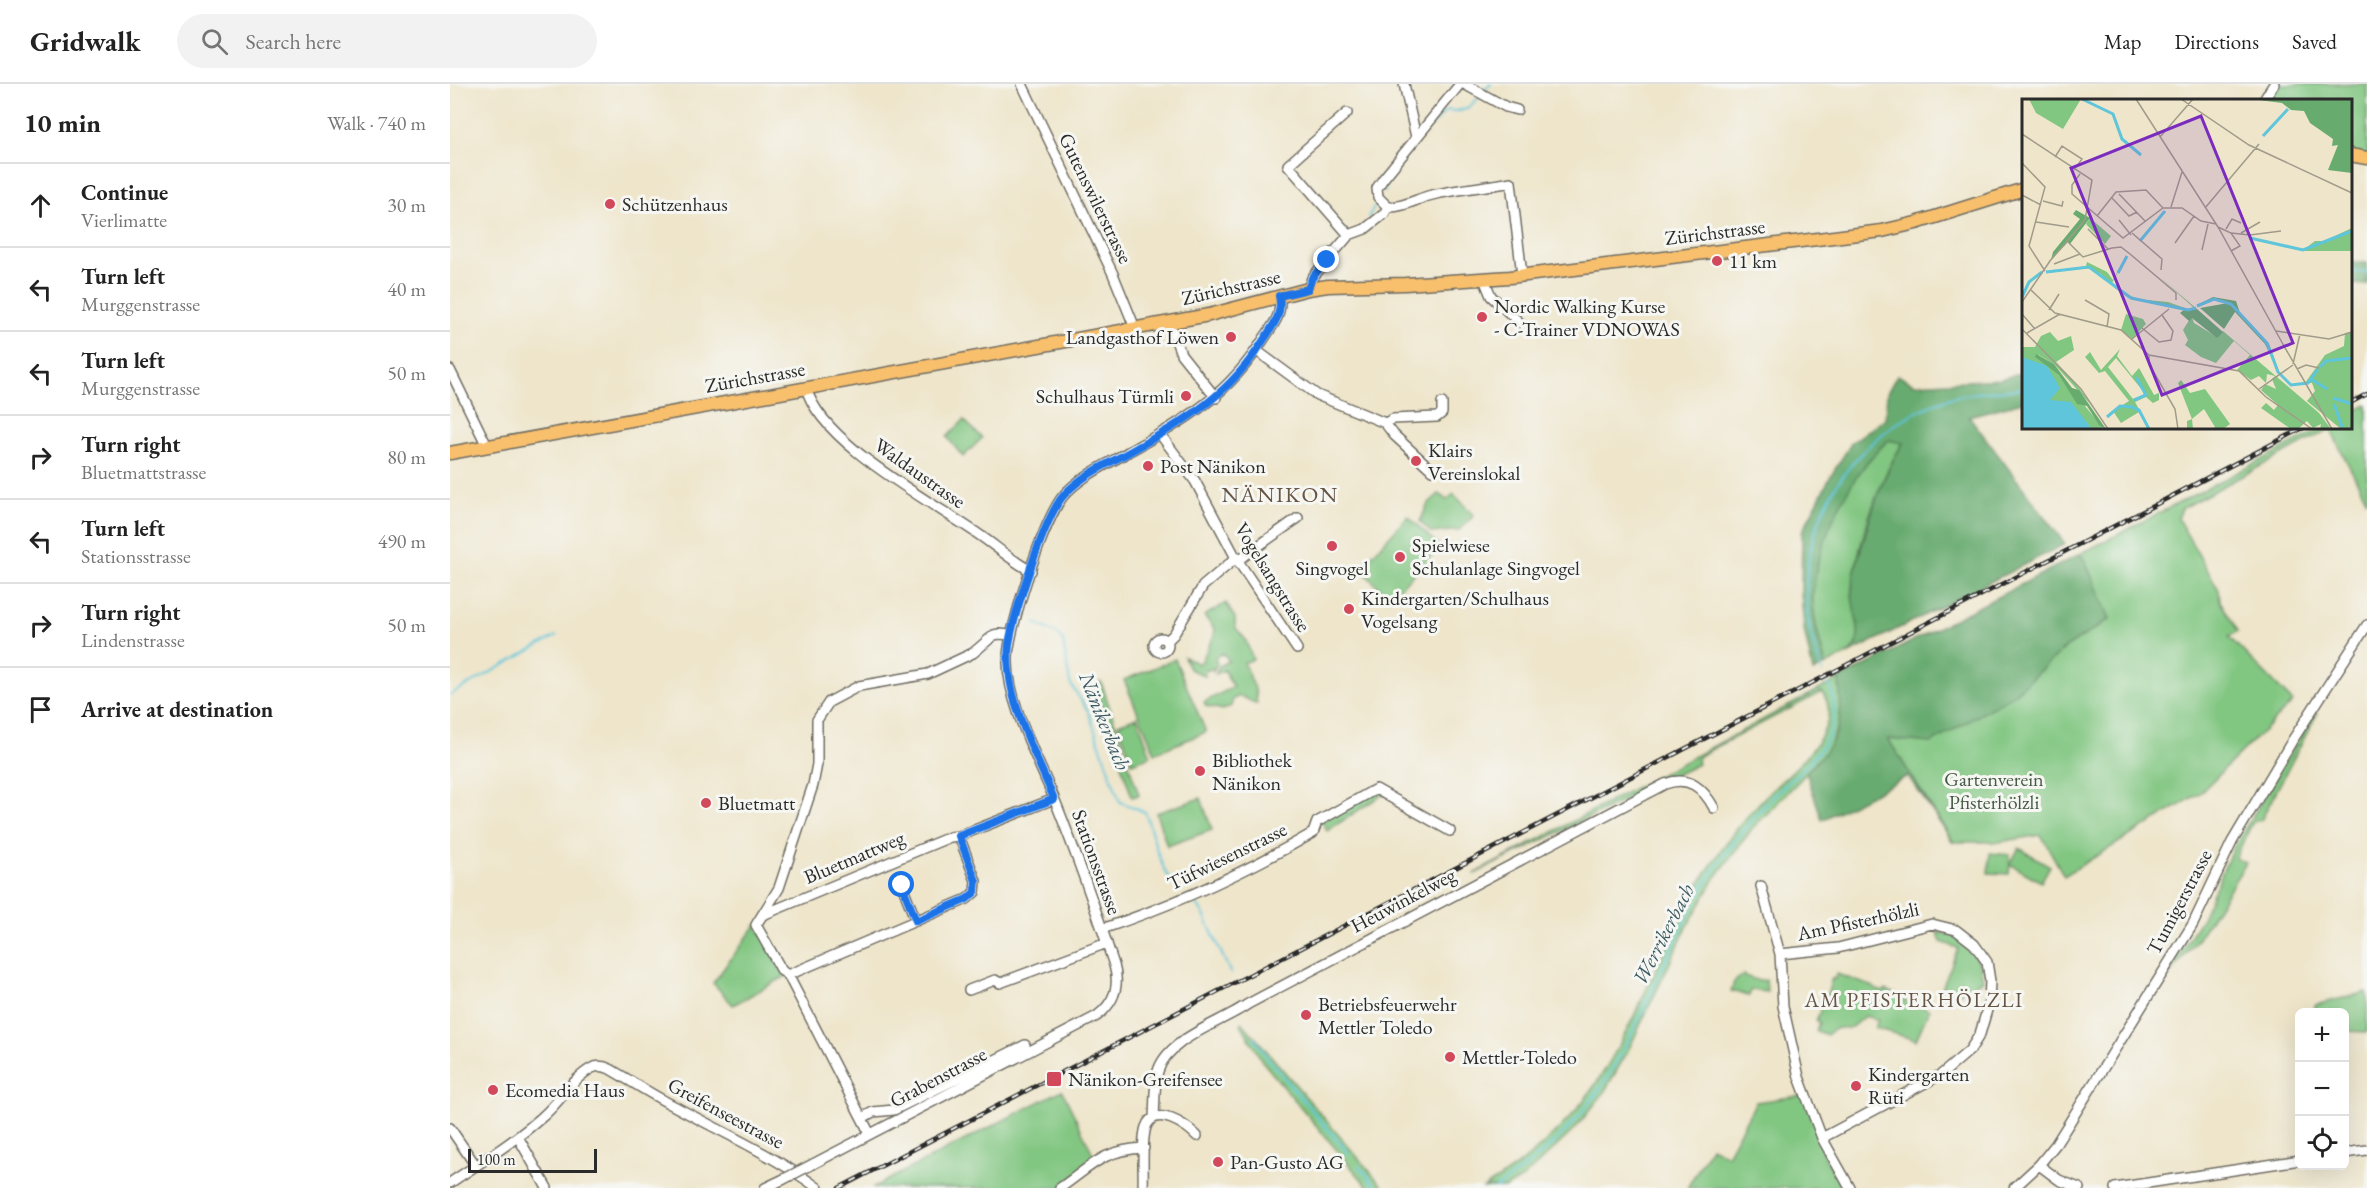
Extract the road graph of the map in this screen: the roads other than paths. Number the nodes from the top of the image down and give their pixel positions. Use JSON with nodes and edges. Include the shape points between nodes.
{"nodes":[{"id":1,"x":1022,"y":84,"type":"edge"},
{"id":2,"x":1404,"y":84,"type":"edge"},
{"id":3,"x":1462,"y":84,"type":"edge"},
{"id":4,"x":2274,"y":84,"type":"edge"},
{"id":5,"x":2265,"y":99,"type":"edge"},
{"id":6,"x":1517,"y":110,"type":"dead end"},
{"id":7,"x":1347,"y":113,"type":"dead end"},
{"id":8,"x":1416,"y":137,"type":"junction"},
{"id":9,"x":2022,"y":190,"type":"edge"},
{"id":10,"x":1388,"y":207,"type":"junction"},
{"id":11,"x":1349,"y":236,"type":"junction"},
{"id":12,"x":1522,"y":275,"type":"junction"},
{"id":13,"x":1484,"y":279,"type":"junction"},
{"id":14,"x":1308,"y":289,"type":"junction"},
{"id":15,"x":1279,"y":296,"type":"junction"},
{"id":16,"x":1169,"y":322,"type":"junction"},
{"id":17,"x":1520,"y":323,"type":"dead end"},
{"id":18,"x":1135,"y":328,"type":"junction"},
{"id":19,"x":1257,"y":351,"type":"junction"},
{"id":20,"x":450,"y":370,"type":"edge"},
{"id":21,"x":806,"y":387,"type":"junction"},
{"id":22,"x":1216,"y":398,"type":"junction"},
{"id":23,"x":1442,"y":403,"type":"dead end"},
{"id":24,"x":1385,"y":423,"type":"junction"},
{"id":25,"x":1160,"y":434,"type":"junction"},
{"id":26,"x":487,"y":446,"type":"junction"},
{"id":27,"x":450,"y":453,"type":"edge"},
{"id":28,"x":1432,"y":470,"type":"dead end"},
{"id":29,"x":1298,"y":518,"type":"dead end"},
{"id":30,"x":1236,"y":560,"type":"junction"},
{"id":31,"x":1031,"y":571,"type":"junction"},
{"id":32,"x":2367,"y":625,"type":"edge"},
{"id":33,"x":1011,"y":635,"type":"junction"},
{"id":34,"x":1167,"y":641,"type":"dead end"},
{"id":35,"x":1297,"y":649,"type":"dead end"},
{"id":36,"x":1054,"y":799,"type":"junction"},
{"id":37,"x":1714,"y":808,"type":"dead end"},
{"id":38,"x":1450,"y":831,"type":"dead end"},
{"id":39,"x":959,"y":836,"type":"junction"},
{"id":40,"x":902,"y":885,"type":"dead end"},
{"id":41,"x":1761,"y":886,"type":"dead end"},
{"id":42,"x":765,"y":914,"type":"junction"},
{"id":43,"x":916,"y":921,"type":"junction"},
{"id":44,"x":1102,"y":929,"type":"junction"},
{"id":45,"x":1107,"y":943,"type":"junction"},
{"id":46,"x":1780,"y":954,"type":"junction"},
{"id":47,"x":788,"y":975,"type":"junction"},
{"id":48,"x":1116,"y":987,"type":"joint"},
{"id":49,"x":969,"y":990,"type":"dead end"},
{"id":50,"x":1086,"y":1021,"type":"junction"},
{"id":51,"x":862,"y":1118,"type":"junction"},
{"id":52,"x":1154,"y":1118,"type":"junction"},
{"id":53,"x":450,"y":1128,"type":"edge"},
{"id":54,"x":870,"y":1134,"type":"junction"},
{"id":55,"x":1197,"y":1136,"type":"dead end"},
{"id":56,"x":518,"y":1137,"type":"junction"},
{"id":57,"x":1822,"y":1138,"type":"junction"},
{"id":58,"x":1144,"y":1148,"type":"junction"},
{"id":59,"x":2367,"y":1150,"type":"edge"},
{"id":60,"x":2349,"y":1152,"type":"edge"},
{"id":61,"x":2295,"y":1162,"type":"edge"},
{"id":62,"x":2039,"y":1165,"type":"junction"},
{"id":63,"x":476,"y":1166,"type":"junction"},
{"id":64,"x":450,"y":1182,"type":"edge"},
{"id":65,"x":547,"y":1188,"type":"edge"},
{"id":66,"x":765,"y":1188,"type":"edge"},
{"id":67,"x":818,"y":1188,"type":"edge"},
{"id":68,"x":1060,"y":1188,"type":"edge"},
{"id":69,"x":1143,"y":1188,"type":"edge"},
{"id":70,"x":1850,"y":1188,"type":"edge"},
{"id":71,"x":2014,"y":1188,"type":"edge"},
{"id":72,"x":2079,"y":1188,"type":"edge"},
{"id":73,"x":2115,"y":1188,"type":"edge"}],
"edges":[{"from":1,"to":18,"type":"street","name":"Gutenswilerstrasse"},
{"from":2,"to":8,"type":"street"},
{"from":3,"to":6,"type":"street"},
{"from":3,"to":8,"type":"street"},
{"from":4,"to":5,"type":"street"},
{"from":7,"to":11,"type":"street","via":[[1288,165]]},
{"from":8,"to":10,"type":"street","via":[[1377,188],[1378,197]]},
{"from":9,"to":12,"type":"main road","name":"Zürichstrasse","via":[[1882,231]]},
{"from":10,"to":11,"type":"street","via":[[1365,229]]},
{"from":10,"to":12,"type":"street","via":[[1450,191],[1511,182]]},
{"from":11,"to":14,"type":"street","via":[[1312,278]]},
{"from":12,"to":13,"type":"main road","name":"Zürichstrasse"},
{"from":13,"to":14,"type":"main road","name":"Zürichstrasse"},
{"from":13,"to":17,"type":"street","via":[[1488,292]]},
{"from":14,"to":15,"type":"main road","name":"Zürichstrasse"},
{"from":15,"to":16,"type":"main road","name":"Zürichstrasse"},
{"from":15,"to":19,"type":"street","name":"Stationsstrasse","via":[[1279,313]]},
{"from":16,"to":18,"type":"main road","name":"Zürichstrasse"},
{"from":16,"to":22,"type":"street","via":[[1181,354]]},
{"from":18,"to":21,"type":"main road","name":"Zürichstrasse"},
{"from":19,"to":22,"type":"street","name":"Stationsstrasse"},
{"from":19,"to":24,"type":"street","via":[[1317,395]]},
{"from":20,"to":26,"type":"street"},
{"from":21,"to":26,"type":"main road","name":"Zürichstrasse"},
{"from":21,"to":31,"type":"street","name":"Waldaustrasse","via":[[812,406],[838,436]]},
{"from":22,"to":25,"type":"street","name":"Stationsstrasse"},
{"from":23,"to":24,"type":"street","via":[[1442,413],[1437,417],[1393,418]]},
{"from":24,"to":28,"type":"street"},
{"from":25,"to":30,"type":"street","name":"Vogelsangstrasse","via":[[1195,481]]},
{"from":25,"to":31,"type":"street","name":"Stationsstrasse","via":[[1091,473],[1062,497],[1048,522]]},
{"from":26,"to":27,"type":"main road","name":"Zürichstrasse"},
{"from":29,"to":30,"type":"street"},
{"from":30,"to":34,"type":"street","via":[[1203,586]]},
{"from":30,"to":35,"type":"street","name":"Vogelsangstrasse"},
{"from":31,"to":33,"type":"street","name":"Stationsstrasse"},
{"from":32,"to":62,"type":"street","name":"Tumigerstrasse","via":[[2232,842],[2193,924]]},
{"from":33,"to":36,"type":"street","name":"Stationsstrasse","via":[[1008,658],[1014,698]]},
{"from":33,"to":42,"type":"street","via":[[994,635],[973,653],[928,674],[859,686],[829,702],[817,720],[813,785],[779,888]]},
{"from":36,"to":39,"type":"street","name":"Bluetmattweg"},
{"from":36,"to":44,"type":"street","name":"Stationsstrasse"},
{"from":37,"to":52,"type":"street","name":"Heuwinkelweg","via":[[1706,792],[1692,783],[1679,780],[1665,784],[1248,1004],[1170,1052],[1157,1074]]},
{"from":38,"to":44,"type":"street","name":"Tüfwiesenstrasse","via":[[1376,789],[1317,822],[1313,833],[1244,872]]},
{"from":39,"to":42,"type":"street","name":"Bluetmattweg"},
{"from":39,"to":43,"type":"street","via":[[976,881],[975,892]]},
{"from":40,"to":43,"type":"street"},
{"from":41,"to":46,"type":"street"},
{"from":42,"to":47,"type":"street","via":[[756,925]]},
{"from":43,"to":47,"type":"street"},
{"from":44,"to":45,"type":"street","name":"Stationsstrasse"},
{"from":45,"to":48,"type":"street","name":"Stationsstrasse"},
{"from":45,"to":49,"type":"street","via":[[1000,983],[995,980]]},
{"from":46,"to":57,"type":"street","via":[[1783,1006],[1792,1049]]},
{"from":46,"to":57,"type":"street","name":"Am Pfisterhölzli","via":[[1838,948],[1932,924],[1956,930],[1974,944],[1987,962],[1989,1003],[1980,1034],[1970,1050],[1942,1074]]},
{"from":47,"to":51,"type":"street"},
{"from":48,"to":50,"type":"street","name":"Grabenstrasse","via":[[1106,1009]]},
{"from":50,"to":51,"type":"street","via":[[1082,1018],[1069,1023],[894,1110],[873,1112]]},
{"from":50,"to":54,"type":"street","name":"Grabenstrasse"},
{"from":51,"to":54,"type":"street"},
{"from":52,"to":55,"type":"street","via":[[1179,1121]]},
{"from":52,"to":58,"type":"street","via":[[1146,1126]]},
{"from":53,"to":63,"type":"street"},
{"from":54,"to":66,"type":"street","name":"Grabenstrasse","bridge":true},
{"from":56,"to":63,"type":"street"},
{"from":56,"to":65,"type":"street"},
{"from":56,"to":67,"type":"street","name":"Greifenseestrasse","via":[[590,1069],[600,1066],[798,1173]]},
{"from":57,"to":70,"type":"street"},
{"from":58,"to":68,"type":"street","via":[[1101,1157]]},
{"from":58,"to":69,"type":"street"},
{"from":59,"to":60,"type":"street"},
{"from":61,"to":73,"type":"street"},
{"from":62,"to":71,"type":"street","name":"Tumigerstrasse"},
{"from":62,"to":72,"type":"street","via":[[2059,1180]]},
{"from":63,"to":64,"type":"street"}]}
